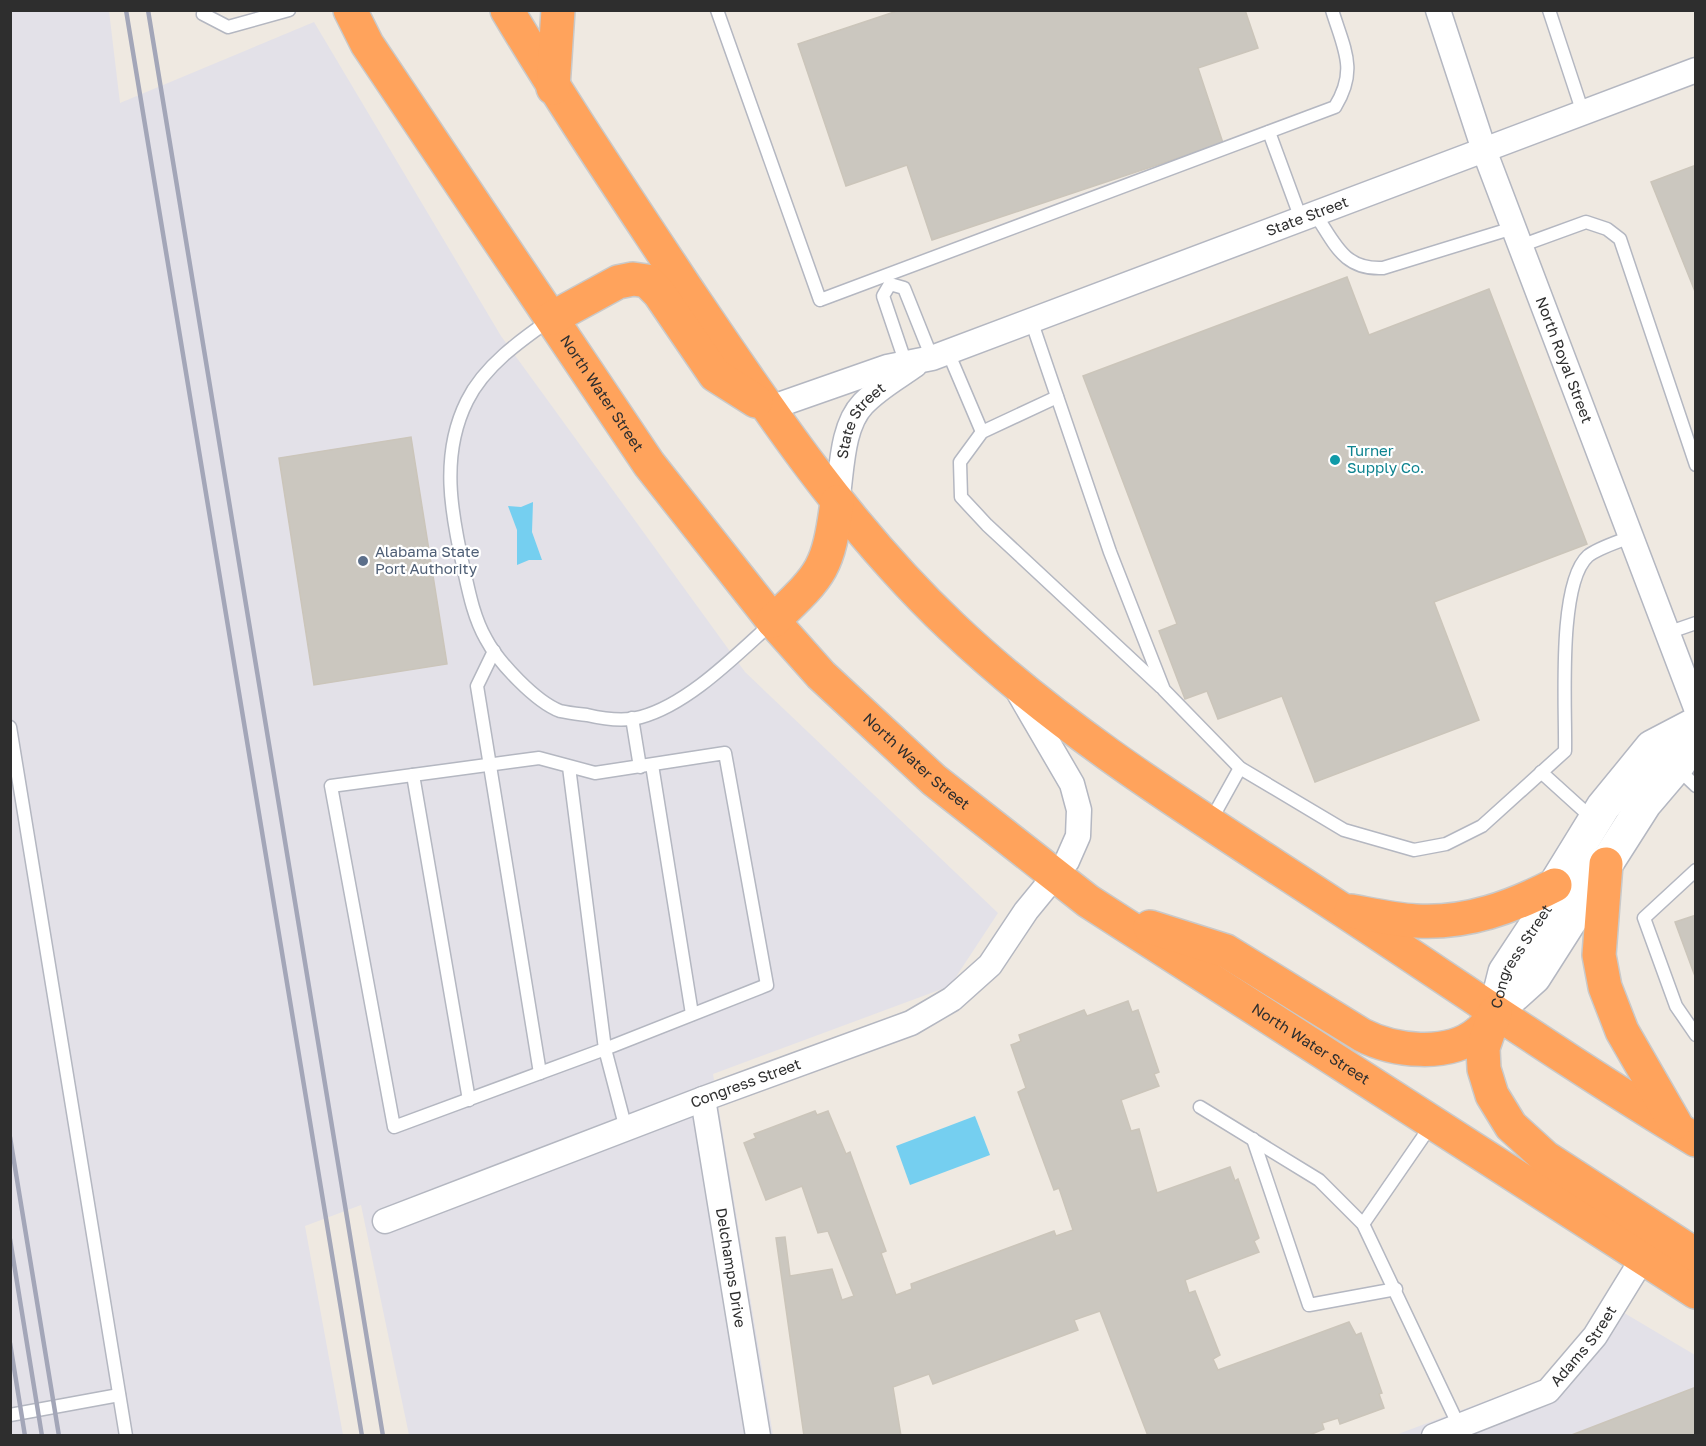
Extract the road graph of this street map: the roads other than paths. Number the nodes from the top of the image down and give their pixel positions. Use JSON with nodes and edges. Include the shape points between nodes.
{"nodes":[{"id":1,"x":204,"y":10,"type":"edge"},
{"id":2,"x":289,"y":10,"type":"edge"},
{"id":3,"x":350,"y":10,"type":"edge"},
{"id":4,"x":507,"y":10,"type":"edge"},
{"id":5,"x":558,"y":10,"type":"edge"},
{"id":6,"x":717,"y":10,"type":"edge"},
{"id":7,"x":1332,"y":10,"type":"edge"},
{"id":8,"x":1438,"y":10,"type":"edge"},
{"id":9,"x":1549,"y":10,"type":"edge"},
{"id":10,"x":1695,"y":70,"type":"edge"},
{"id":11,"x":553,"y":88,"type":"junction"},
{"id":12,"x":1583,"y":113,"type":"junction"},
{"id":13,"x":1269,"y":132,"type":"junction"},
{"id":14,"x":1484,"y":150,"type":"junction"},
{"id":15,"x":1308,"y":217,"type":"junction"},
{"id":16,"x":1517,"y":237,"type":"junction"},
{"id":17,"x":889,"y":280,"type":"junction"},
{"id":18,"x":552,"y":318,"type":"junction"},
{"id":19,"x":1031,"y":320,"type":"junction"},
{"id":20,"x":926,"y":359,"type":"junction"},
{"id":21,"x":1057,"y":397,"type":"junction"},
{"id":22,"x":768,"y":409,"type":"junction"},
{"id":23,"x":982,"y":432,"type":"junction"},
{"id":24,"x":1695,"y":465,"type":"edge"},
{"id":25,"x":837,"y":502,"type":"junction"},
{"id":26,"x":1630,"y":537,"type":"junction"},
{"id":27,"x":773,"y":621,"type":"junction"},
{"id":28,"x":1695,"y":623,"type":"edge"},
{"id":29,"x":1667,"y":633,"type":"junction"},
{"id":30,"x":494,"y":651,"type":"junction"},
{"id":31,"x":1011,"y":681,"type":"junction"},
{"id":32,"x":1164,"y":690,"type":"junction"},
{"id":33,"x":1695,"y":708,"type":"edge"},
{"id":34,"x":632,"y":718,"type":"junction"},
{"id":35,"x":1695,"y":724,"type":"edge"},
{"id":36,"x":10,"y":727,"type":"edge"},
{"id":37,"x":1695,"y":731,"type":"edge"},
{"id":38,"x":489,"y":765,"type":"junction"},
{"id":39,"x":646,"y":766,"type":"junction"},
{"id":40,"x":569,"y":767,"type":"junction"},
{"id":41,"x":1240,"y":768,"type":"junction"},
{"id":42,"x":1541,"y":772,"type":"junction"},
{"id":43,"x":413,"y":775,"type":"junction"},
{"id":44,"x":1686,"y":777,"type":"edge"},
{"id":45,"x":1595,"y":821,"type":"junction"},
{"id":46,"x":1209,"y":824,"type":"junction"},
{"id":47,"x":1606,"y":864,"type":"junction"},
{"id":48,"x":1695,"y":870,"type":"edge"},
{"id":49,"x":1054,"y":876,"type":"junction"},
{"id":50,"x":1555,"y":885,"type":"junction"},
{"id":51,"x":1343,"y":910,"type":"junction"},
{"id":52,"x":1107,"y":913,"type":"junction"},
{"id":53,"x":1495,"y":1012,"type":"junction"},
{"id":54,"x":692,"y":1014,"type":"junction"},
{"id":55,"x":1695,"y":1035,"type":"edge"},
{"id":56,"x":604,"y":1049,"type":"junction"},
{"id":57,"x":540,"y":1073,"type":"junction"},
{"id":58,"x":703,"y":1099,"type":"junction"},
{"id":59,"x":469,"y":1100,"type":"junction"},
{"id":60,"x":1200,"y":1107,"type":"dead end"},
{"id":61,"x":1433,"y":1123,"type":"junction"},
{"id":62,"x":626,"y":1129,"type":"junction"},
{"id":63,"x":1687,"y":1135,"type":"edge"},
{"id":64,"x":1253,"y":1139,"type":"junction"},
{"id":65,"x":385,"y":1221,"type":"dead end"},
{"id":66,"x":1363,"y":1224,"type":"junction"},
{"id":67,"x":1695,"y":1255,"type":"edge"},
{"id":68,"x":1643,"y":1258,"type":"junction"},
{"id":69,"x":1396,"y":1289,"type":"junction"},
{"id":70,"x":1695,"y":1292,"type":"edge"},
{"id":71,"x":119,"y":1395,"type":"junction"},
{"id":72,"x":10,"y":1415,"type":"edge"},
{"id":73,"x":1461,"y":1431,"type":"edge"},
{"id":74,"x":126,"y":1436,"type":"edge"},
{"id":75,"x":758,"y":1436,"type":"edge"},
{"id":76,"x":1434,"y":1436,"type":"edge"}],
"edges":[{"from":1,"to":2,"type":"lane","via":[[203,14],[228,27]]},
{"from":3,"to":18,"type":"highway","name":"North Water Street","via":[[367,44]]},
{"from":4,"to":11,"type":"highway"},
{"from":5,"to":11,"type":"highway"},
{"from":6,"to":17,"type":"lane","via":[[820,300]]},
{"from":7,"to":13,"type":"lane","via":[[1348,59],[1347,88],[1335,107]]},
{"from":8,"to":14,"type":"street","name":"North Royal Street"},
{"from":9,"to":12,"type":"lane"},
{"from":10,"to":12,"type":"street","name":"State Street"},
{"from":11,"to":22,"type":"highway"},
{"from":12,"to":14,"type":"street","name":"State Street"},
{"from":13,"to":15,"type":"lane"},
{"from":13,"to":17,"type":"lane"},
{"from":14,"to":15,"type":"street","name":"State Street"},
{"from":14,"to":16,"type":"street","name":"North Royal Street"},
{"from":15,"to":16,"type":"lane","via":[[1348,261],[1365,269]]},
{"from":15,"to":19,"type":"street","name":"State Street"},
{"from":16,"to":24,"type":"lane","via":[[1586,222],[1607,229],[1620,239]]},
{"from":16,"to":26,"type":"street","name":"North Royal Street"},
{"from":17,"to":20,"type":"lane","via":[[904,288]]},
{"from":17,"to":20,"type":"lane","via":[[883,296]]},
{"from":18,"to":22,"type":"highway","via":[[618,282],[647,281],[715,375]]},
{"from":18,"to":27,"type":"highway","name":"North Water Street","via":[[649,464]]},
{"from":18,"to":30,"type":"lane","via":[[520,341],[487,374],[468,400],[451,450],[452,516],[472,606]]},
{"from":19,"to":20,"type":"street","name":"State Street"},
{"from":19,"to":21,"type":"lane"},
{"from":20,"to":22,"type":"street","name":"State Street","via":[[887,367]]},
{"from":20,"to":23,"type":"lane"},
{"from":20,"to":25,"type":"street","name":"State Street","via":[[860,406],[849,428]]},
{"from":21,"to":23,"type":"lane"},
{"from":21,"to":32,"type":"lane","via":[[1110,552]]},
{"from":22,"to":25,"type":"highway"},
{"from":23,"to":32,"type":"lane","via":[[960,462],[961,497]]},
{"from":25,"to":27,"type":"highway","via":[[829,553],[821,573]]},
{"from":25,"to":31,"type":"highway","via":[[950,625]]},
{"from":26,"to":29,"type":"street","name":"North Royal Street"},
{"from":26,"to":42,"type":"lane","via":[[1588,556],[1575,577],[1567,611],[1565,750]]},
{"from":27,"to":34,"type":"lane","via":[[680,700]]},
{"from":27,"to":49,"type":"highway","name":"North Water Street","via":[[821,675],[934,780]]},
{"from":28,"to":29,"type":"lane"},
{"from":29,"to":33,"type":"street","name":"North Royal Street"},
{"from":30,"to":34,"type":"lane","via":[[532,691],[559,710],[611,720]]},
{"from":30,"to":38,"type":"lane","via":[[477,686]]},
{"from":31,"to":46,"type":"highway","via":[[1091,744]]},
{"from":31,"to":49,"type":"street","name":"Congress Street","via":[[1065,768],[1076,797],[1080,824],[1076,845]]},
{"from":32,"to":41,"type":"lane"},
{"from":34,"to":39,"type":"lane"},
{"from":35,"to":45,"type":"street","name":"Congress Street","via":[[1652,747]]},
{"from":36,"to":71,"type":"lane"},
{"from":37,"to":44,"type":"street","name":"Congress Street"},
{"from":38,"to":40,"type":"lane","via":[[539,758]]},
{"from":38,"to":43,"type":"lane"},
{"from":38,"to":57,"type":"lane"},
{"from":39,"to":40,"type":"lane","via":[[595,773]]},
{"from":39,"to":54,"type":"lane"},
{"from":39,"to":54,"type":"lane","via":[[725,753],[767,985]]},
{"from":40,"to":56,"type":"lane"},
{"from":41,"to":42,"type":"lane","via":[[1344,830],[1414,850],[1446,844],[1482,826]]},
{"from":41,"to":46,"type":"lane"},
{"from":42,"to":45,"type":"lane"},
{"from":43,"to":59,"type":"lane"},
{"from":43,"to":59,"type":"lane","via":[[331,786],[394,1127]]},
{"from":44,"to":47,"type":"street","name":"Congress Street","via":[[1645,804]]},
{"from":45,"to":50,"type":"street","name":"Congress Street"},
{"from":46,"to":51,"type":"highway"},
{"from":47,"to":53,"type":"street","name":"Congress Street","via":[[1534,977]]},
{"from":47,"to":63,"type":"highway","via":[[1599,955],[1605,987],[1614,1016],[1635,1057]]},
{"from":48,"to":55,"type":"lane","via":[[1644,918],[1676,1006]]},
{"from":49,"to":52,"type":"highway","name":"North Water Street"},
{"from":49,"to":58,"type":"street","name":"Congress Street","via":[[990,965],[952,999],[911,1023]]},
{"from":50,"to":51,"type":"highway","via":[[1517,904],[1466,918],[1416,921]]},
{"from":50,"to":53,"type":"street","name":"Congress Street","via":[[1548,907],[1505,972]]},
{"from":51,"to":53,"type":"highway"},
{"from":52,"to":53,"type":"highway","via":[[1226,951],[1362,1035],[1386,1045],[1430,1048],[1458,1043],[1477,1034]]},
{"from":52,"to":61,"type":"highway","name":"North Water Street"},
{"from":53,"to":63,"type":"highway"},
{"from":53,"to":67,"type":"highway","via":[[1483,1048],[1484,1069],[1492,1095],[1511,1126],[1545,1157]]},
{"from":54,"to":56,"type":"lane"},
{"from":56,"to":57,"type":"lane"},
{"from":56,"to":62,"type":"lane"},
{"from":57,"to":59,"type":"lane"},
{"from":58,"to":62,"type":"street","name":"Congress Street"},
{"from":58,"to":75,"type":"street","name":"Delchamps Drive"},
{"from":60,"to":64,"type":"lane"},
{"from":61,"to":66,"type":"lane"},
{"from":61,"to":68,"type":"highway","name":"North Water Street"},
{"from":62,"to":65,"type":"street","name":"Congress Street"},
{"from":64,"to":66,"type":"lane","via":[[1318,1180]]},
{"from":64,"to":69,"type":"lane","via":[[1309,1305]]},
{"from":66,"to":69,"type":"lane"},
{"from":68,"to":70,"type":"highway","name":"North Water Street"},
{"from":68,"to":73,"type":"street","name":"Adams Street","via":[[1595,1336],[1548,1391]]},
{"from":69,"to":73,"type":"lane"},
{"from":71,"to":72,"type":"lane"},
{"from":71,"to":74,"type":"lane"},
{"from":73,"to":76,"type":"street","name":"Adams Street"}]}
